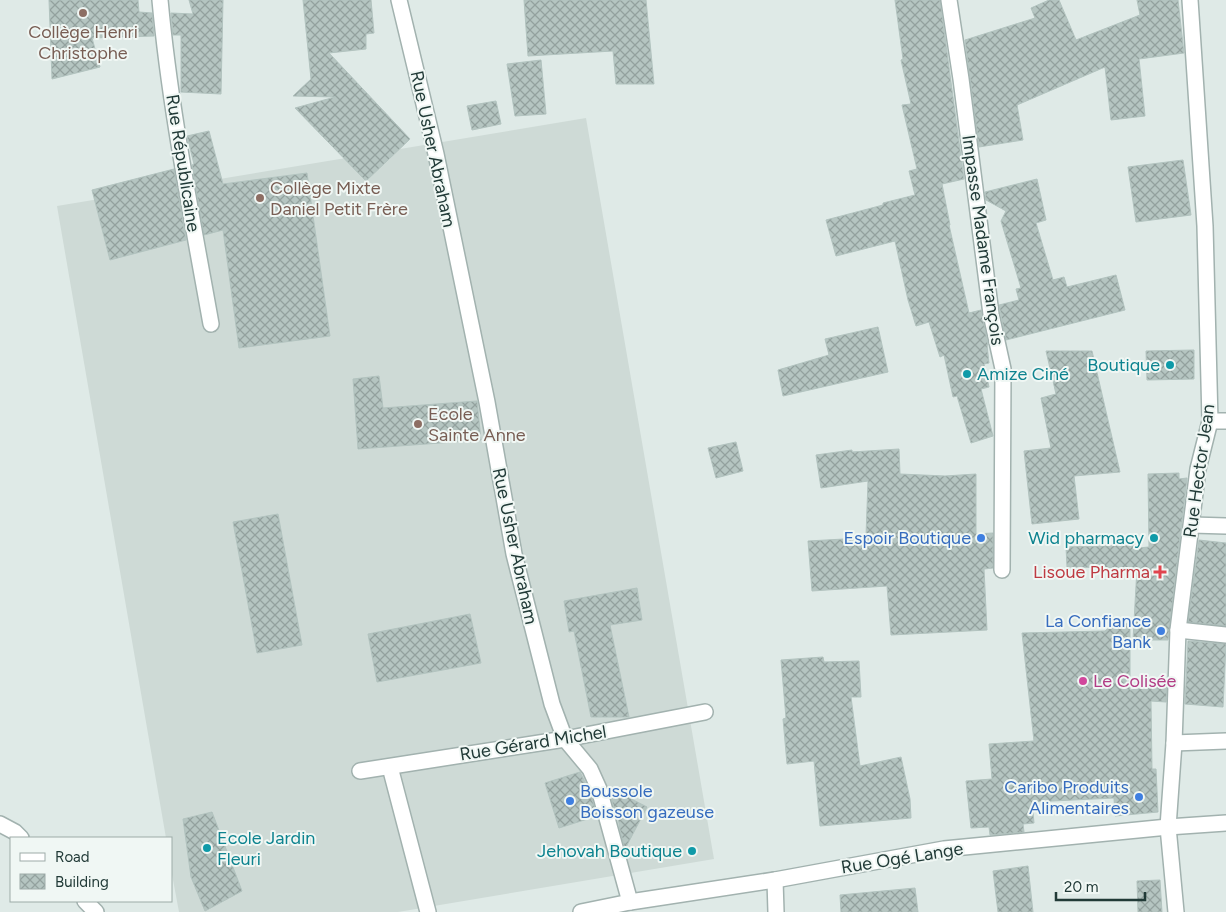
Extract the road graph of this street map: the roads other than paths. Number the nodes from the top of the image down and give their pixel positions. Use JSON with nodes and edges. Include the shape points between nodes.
{"nodes":[{"id":1,"x":160,"y":0,"type":"edge"},
{"id":2,"x":399,"y":0,"type":"edge"},
{"id":3,"x":949,"y":0,"type":"edge"},
{"id":4,"x":1190,"y":0,"type":"edge"},
{"id":5,"x":211,"y":324,"type":"dead end"},
{"id":6,"x":1210,"y":421,"type":"junction"},
{"id":7,"x":1226,"y":421,"type":"edge"},
{"id":8,"x":1192,"y":526,"type":"junction"},
{"id":9,"x":1226,"y":526,"type":"edge"},
{"id":10,"x":1002,"y":570,"type":"dead end"},
{"id":11,"x":1178,"y":630,"type":"junction"},
{"id":12,"x":1226,"y":635,"type":"edge"},
{"id":13,"x":705,"y":712,"type":"dead end"},
{"id":14,"x":565,"y":740,"type":"junction"},
{"id":15,"x":1226,"y":741,"type":"edge"},
{"id":16,"x":1174,"y":743,"type":"junction"},
{"id":17,"x":390,"y":766,"type":"junction"},
{"id":18,"x":360,"y":771,"type":"dead end"},
{"id":19,"x":1226,"y":823,"type":"edge"},
{"id":20,"x":0,"y":824,"type":"edge"},
{"id":21,"x":1168,"y":827,"type":"junction"},
{"id":22,"x":20,"y":837,"type":"edge"},
{"id":23,"x":775,"y":880,"type":"junction"},
{"id":24,"x":86,"y":902,"type":"edge"},
{"id":25,"x":630,"y":902,"type":"junction"},
{"id":26,"x":96,"y":912,"type":"edge"},
{"id":27,"x":428,"y":912,"type":"edge"},
{"id":28,"x":581,"y":912,"type":"edge"},
{"id":29,"x":776,"y":912,"type":"edge"},
{"id":30,"x":1176,"y":912,"type":"edge"}],
"edges":[{"from":1,"to":5,"type":"street","name":"Rue Républicaine","via":[[179,147]]},
{"from":2,"to":14,"type":"street","name":"Rue Usher Abraham","via":[[438,164],[514,554],[552,704]]},
{"from":3,"to":10,"type":"street","name":"Impasse Madame François","via":[[991,314],[1003,369]]},
{"from":4,"to":6,"type":"street","name":"Rue Hector Jean","via":[[1205,226]]},
{"from":6,"to":7,"type":"street"},
{"from":6,"to":8,"type":"street","name":"Rue Hector Jean","via":[[1198,469]]},
{"from":8,"to":9,"type":"street"},
{"from":8,"to":11,"type":"street","name":"Rue Hector Jean"},
{"from":11,"to":12,"type":"street"},
{"from":11,"to":16,"type":"street","name":"Rue Hector Jean"},
{"from":13,"to":14,"type":"street","name":"Rue Gérard Michel"},
{"from":14,"to":17,"type":"street","name":"Rue Gérard Michel"},
{"from":14,"to":25,"type":"street","name":"Rue Usher Abraham","via":[[590,769],[599,789]]},
{"from":15,"to":16,"type":"street"},
{"from":16,"to":21,"type":"street","name":"Rue Hector Jean"},
{"from":17,"to":18,"type":"street","name":"Rue Gérard Michel"},
{"from":17,"to":27,"type":"street"},
{"from":19,"to":21,"type":"street","name":"Rue Ogé Lange"},
{"from":20,"to":22,"type":"street"},
{"from":21,"to":23,"type":"street","name":"Rue Ogé Lange","via":[[944,849]]},
{"from":21,"to":30,"type":"street","name":"Rue Hector Jean"},
{"from":23,"to":25,"type":"street","name":"Rue Ogé Lange"},
{"from":23,"to":29,"type":"street"},
{"from":24,"to":26,"type":"street"},
{"from":25,"to":28,"type":"street","name":"Rue Ogé Lange"}]}
